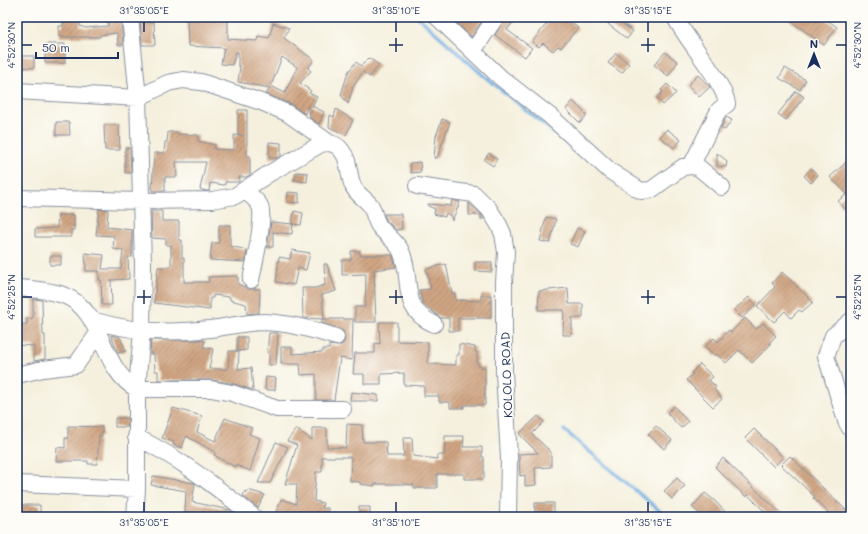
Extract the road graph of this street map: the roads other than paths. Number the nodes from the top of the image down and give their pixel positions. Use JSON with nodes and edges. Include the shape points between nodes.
{"nodes":[{"id":1,"x":130,"y":17,"type":"edge"},
{"id":2,"x":437,"y":17,"type":"edge"},
{"id":3,"x":496,"y":17,"type":"edge"},
{"id":4,"x":674,"y":17,"type":"edge"},
{"id":5,"x":473,"y":52,"type":"junction"},
{"id":6,"x":17,"y":91,"type":"edge"},
{"id":7,"x":138,"y":98,"type":"junction"},
{"id":8,"x":328,"y":142,"type":"junction"},
{"id":9,"x":691,"y":166,"type":"junction"},
{"id":10,"x":417,"y":186,"type":"dead end"},
{"id":11,"x":722,"y":187,"type":"dead end"},
{"id":12,"x":245,"y":191,"type":"junction"},
{"id":13,"x":17,"y":198,"type":"edge"},
{"id":14,"x":142,"y":201,"type":"junction"},
{"id":15,"x":251,"y":280,"type":"dead end"},
{"id":16,"x":17,"y":288,"type":"edge"},
{"id":17,"x":851,"y":321,"type":"edge"},
{"id":18,"x":434,"y":324,"type":"dead end"},
{"id":19,"x":95,"y":326,"type":"junction"},
{"id":20,"x":142,"y":331,"type":"junction"},
{"id":21,"x":336,"y":337,"type":"dead end"},
{"id":22,"x":17,"y":375,"type":"edge"},
{"id":23,"x":137,"y":389,"type":"junction"},
{"id":24,"x":343,"y":409,"type":"dead end"},
{"id":25,"x":851,"y":430,"type":"edge"},
{"id":26,"x":136,"y":437,"type":"junction"},
{"id":27,"x":17,"y":484,"type":"edge"},
{"id":28,"x":137,"y":489,"type":"junction"},
{"id":29,"x":135,"y":517,"type":"edge"},
{"id":30,"x":254,"y":517,"type":"edge"},
{"id":31,"x":508,"y":517,"type":"edge"}],
"edges":[{"from":1,"to":7,"type":"street"},
{"from":2,"to":5,"type":"street"},
{"from":3,"to":5,"type":"street"},
{"from":4,"to":9,"type":"street","via":[[727,97],[727,104],[719,110]]},
{"from":5,"to":9,"type":"street","via":[[501,78],[550,116],[610,171],[641,191],[651,190],[683,167]]},
{"from":6,"to":7,"type":"street"},
{"from":7,"to":8,"type":"street","via":[[168,83],[183,80],[201,82],[287,113]]},
{"from":7,"to":14,"type":"street"},
{"from":8,"to":12,"type":"street","via":[[270,173]]},
{"from":8,"to":18,"type":"street","via":[[335,144],[343,152],[353,186],[371,207],[378,225],[400,250],[414,309],[422,318]]},
{"from":9,"to":11,"type":"street","via":[[698,167]]},
{"from":10,"to":31,"type":"street","name":"KOLOLO ROAD","via":[[474,194],[489,210],[503,234],[506,252],[504,372],[509,458]]},
{"from":12,"to":14,"type":"street","via":[[235,196],[212,200]]},
{"from":12,"to":15,"type":"street","via":[[259,205],[261,211]]},
{"from":13,"to":14,"type":"street"},
{"from":14,"to":20,"type":"street"},
{"from":16,"to":19,"type":"street","via":[[64,295],[76,304]]},
{"from":17,"to":25,"type":"street","via":[[833,336],[826,356]]},
{"from":19,"to":20,"type":"street"},
{"from":19,"to":22,"type":"street","via":[[76,365]]},
{"from":19,"to":23,"type":"street","via":[[119,375]]},
{"from":20,"to":21,"type":"street","via":[[202,329],[263,322],[288,324]]},
{"from":20,"to":23,"type":"street"},
{"from":23,"to":24,"type":"street","via":[[211,389],[232,393],[277,409]]},
{"from":23,"to":26,"type":"street"},
{"from":26,"to":28,"type":"street"},
{"from":26,"to":30,"type":"street","via":[[164,450],[216,486]]},
{"from":27,"to":28,"type":"street"},
{"from":28,"to":29,"type":"street"}]}
